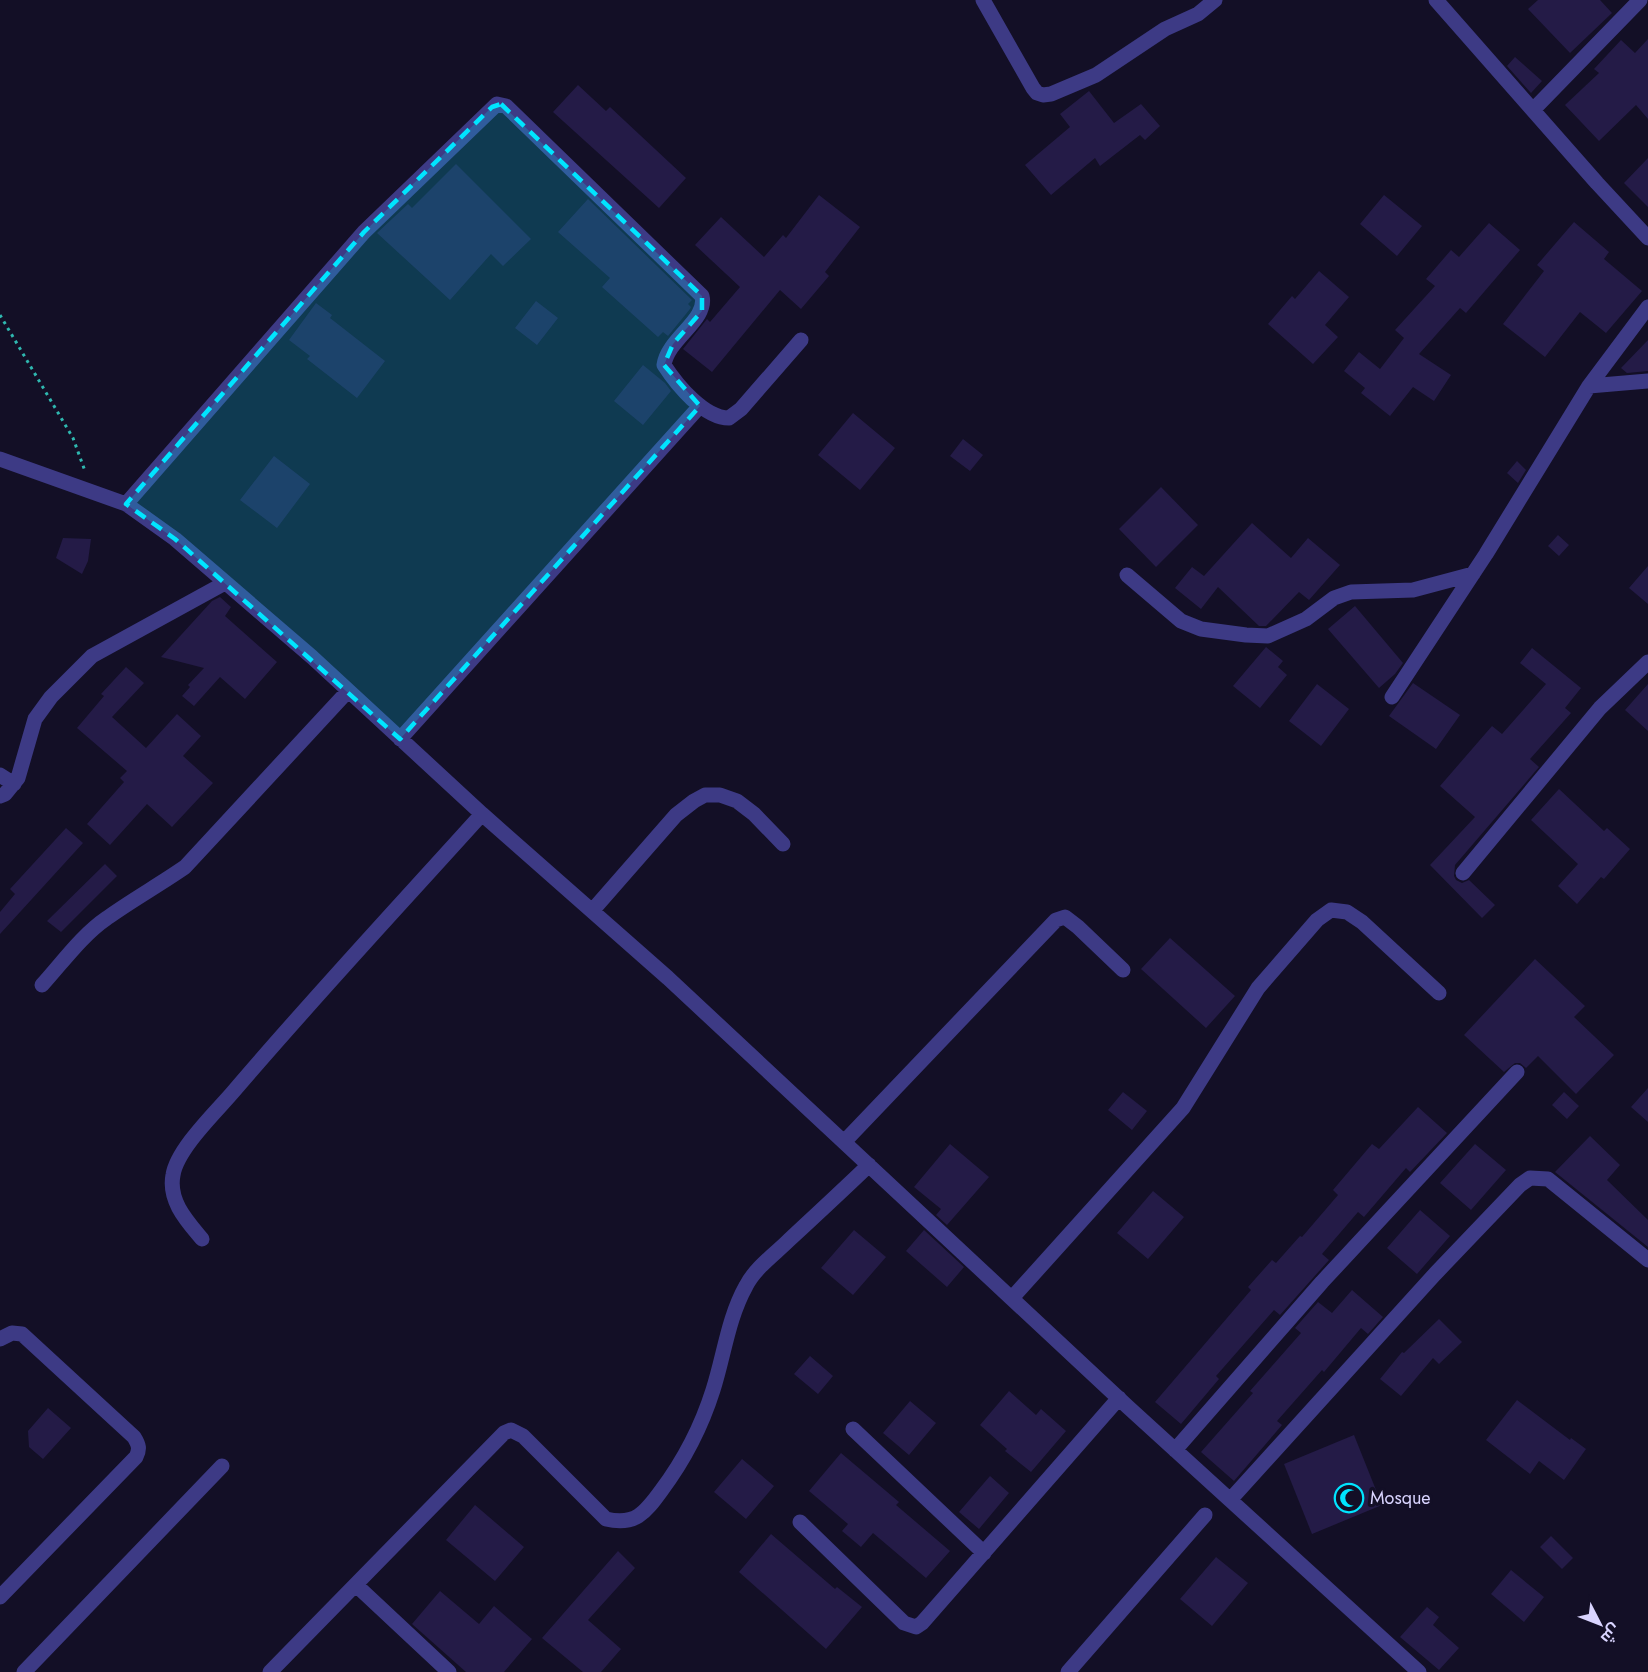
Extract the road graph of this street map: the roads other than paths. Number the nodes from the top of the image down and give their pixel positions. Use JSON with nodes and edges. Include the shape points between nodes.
{"nodes":[{"id":1,"x":983,"y":0,"type":"edge"},
{"id":2,"x":1215,"y":0,"type":"edge"},
{"id":3,"x":1436,"y":0,"type":"edge"},
{"id":4,"x":1640,"y":0,"type":"edge"},
{"id":5,"x":1533,"y":110,"type":"junction"},
{"id":6,"x":1648,"y":238,"type":"edge"},
{"id":7,"x":1648,"y":307,"type":"edge"},
{"id":8,"x":801,"y":340,"type":"dead end"},
{"id":9,"x":1648,"y":381,"type":"edge"},
{"id":10,"x":1589,"y":386,"type":"junction"},
{"id":11,"x":700,"y":406,"type":"junction"},
{"id":12,"x":0,"y":459,"type":"edge"},
{"id":13,"x":126,"y":504,"type":"junction"},
{"id":14,"x":1473,"y":574,"type":"junction"},
{"id":15,"x":1127,"y":575,"type":"dead end"},
{"id":16,"x":225,"y":583,"type":"junction"},
{"id":17,"x":1648,"y":662,"type":"edge"},
{"id":18,"x":348,"y":691,"type":"junction"},
{"id":19,"x":1392,"y":696,"type":"dead end"},
{"id":20,"x":400,"y":739,"type":"junction"},
{"id":21,"x":0,"y":775,"type":"edge"},
{"id":22,"x":14,"y":784,"type":"junction"},
{"id":23,"x":0,"y":796,"type":"edge"},
{"id":24,"x":482,"y":814,"type":"junction"},
{"id":25,"x":783,"y":844,"type":"dead end"},
{"id":26,"x":1463,"y":873,"type":"dead end"},
{"id":27,"x":592,"y":911,"type":"junction"},
{"id":28,"x":1123,"y":970,"type":"dead end"},
{"id":29,"x":42,"y":986,"type":"dead end"},
{"id":30,"x":1439,"y":993,"type":"dead end"},
{"id":31,"x":1517,"y":1072,"type":"dead end"},
{"id":32,"x":844,"y":1142,"type":"junction"},
{"id":33,"x":869,"y":1165,"type":"junction"},
{"id":34,"x":202,"y":1239,"type":"dead end"},
{"id":35,"x":1648,"y":1260,"type":"edge"},
{"id":36,"x":1012,"y":1298,"type":"junction"},
{"id":37,"x":0,"y":1339,"type":"edge"},
{"id":38,"x":1119,"y":1398,"type":"junction"},
{"id":39,"x":852,"y":1429,"type":"dead end"},
{"id":40,"x":1175,"y":1450,"type":"junction"},
{"id":41,"x":222,"y":1466,"type":"dead end"},
{"id":42,"x":1230,"y":1500,"type":"junction"},
{"id":43,"x":1205,"y":1515,"type":"dead end"},
{"id":44,"x":800,"y":1522,"type":"dead end"},
{"id":45,"x":984,"y":1553,"type":"junction"},
{"id":46,"x":356,"y":1585,"type":"junction"},
{"id":47,"x":0,"y":1597,"type":"edge"},
{"id":48,"x":24,"y":1672,"type":"edge"},
{"id":49,"x":270,"y":1672,"type":"edge"},
{"id":50,"x":449,"y":1672,"type":"edge"},
{"id":51,"x":1068,"y":1672,"type":"edge"},
{"id":52,"x":1419,"y":1672,"type":"edge"}],
"edges":[{"from":1,"to":2,"type":"street","via":[[1033,88],[1043,95],[1096,75]]},
{"from":3,"to":5,"type":"street"},
{"from":4,"to":5,"type":"street"},
{"from":5,"to":6,"type":"street"},
{"from":7,"to":10,"type":"street"},
{"from":8,"to":11,"type":"street","via":[[729,418],[713,415]]},
{"from":9,"to":10,"type":"street"},
{"from":10,"to":14,"type":"street"},
{"from":11,"to":13,"type":"street","via":[[664,365],[673,344],[702,311],[702,296],[506,106],[497,104],[364,232]]},
{"from":11,"to":20,"type":"street"},
{"from":12,"to":13,"type":"street"},
{"from":13,"to":16,"type":"street","via":[[175,539]]},
{"from":14,"to":15,"type":"street","via":[[1413,590],[1351,592],[1268,636],[1201,629],[1181,621]]},
{"from":14,"to":19,"type":"street"},
{"from":16,"to":18,"type":"street"},
{"from":16,"to":22,"type":"street","via":[[92,656],[35,719]]},
{"from":17,"to":26,"type":"street","via":[[1600,708]]},
{"from":18,"to":20,"type":"street"},
{"from":18,"to":29,"type":"street","via":[[185,867],[106,918]]},
{"from":20,"to":24,"type":"street"},
{"from":21,"to":22,"type":"street"},
{"from":22,"to":23,"type":"street"},
{"from":24,"to":27,"type":"street"},
{"from":24,"to":34,"type":"street","via":[[181,1153],[172,1175],[173,1191],[181,1214]]},
{"from":25,"to":27,"type":"street","via":[[737,801],[705,795],[676,815]]},
{"from":27,"to":32,"type":"street"},
{"from":28,"to":32,"type":"street","via":[[1072,922],[1065,917],[1056,920]]},
{"from":30,"to":36,"type":"street","via":[[1362,922],[1347,912],[1331,910],[1317,920],[1258,988],[1183,1108]]},
{"from":31,"to":40,"type":"street","via":[[1322,1282]]},
{"from":32,"to":33,"type":"street"},
{"from":33,"to":36,"type":"street"},
{"from":33,"to":46,"type":"street","via":[[746,1285],[700,1426],[682,1463],[648,1508],[630,1521],[606,1519],[524,1436],[511,1430],[504,1432]]},
{"from":35,"to":42,"type":"street","via":[[1548,1179],[1530,1178],[1435,1274]]},
{"from":36,"to":38,"type":"street"},
{"from":37,"to":47,"type":"street","via":[[12,1333],[22,1334],[134,1437],[139,1450]]},
{"from":38,"to":40,"type":"street"},
{"from":38,"to":45,"type":"street"},
{"from":39,"to":45,"type":"street"},
{"from":40,"to":42,"type":"street"},
{"from":41,"to":48,"type":"street"},
{"from":42,"to":52,"type":"street"},
{"from":43,"to":51,"type":"street"},
{"from":44,"to":45,"type":"street","via":[[910,1627],[922,1623]]},
{"from":46,"to":49,"type":"street"},
{"from":46,"to":50,"type":"street"}]}
